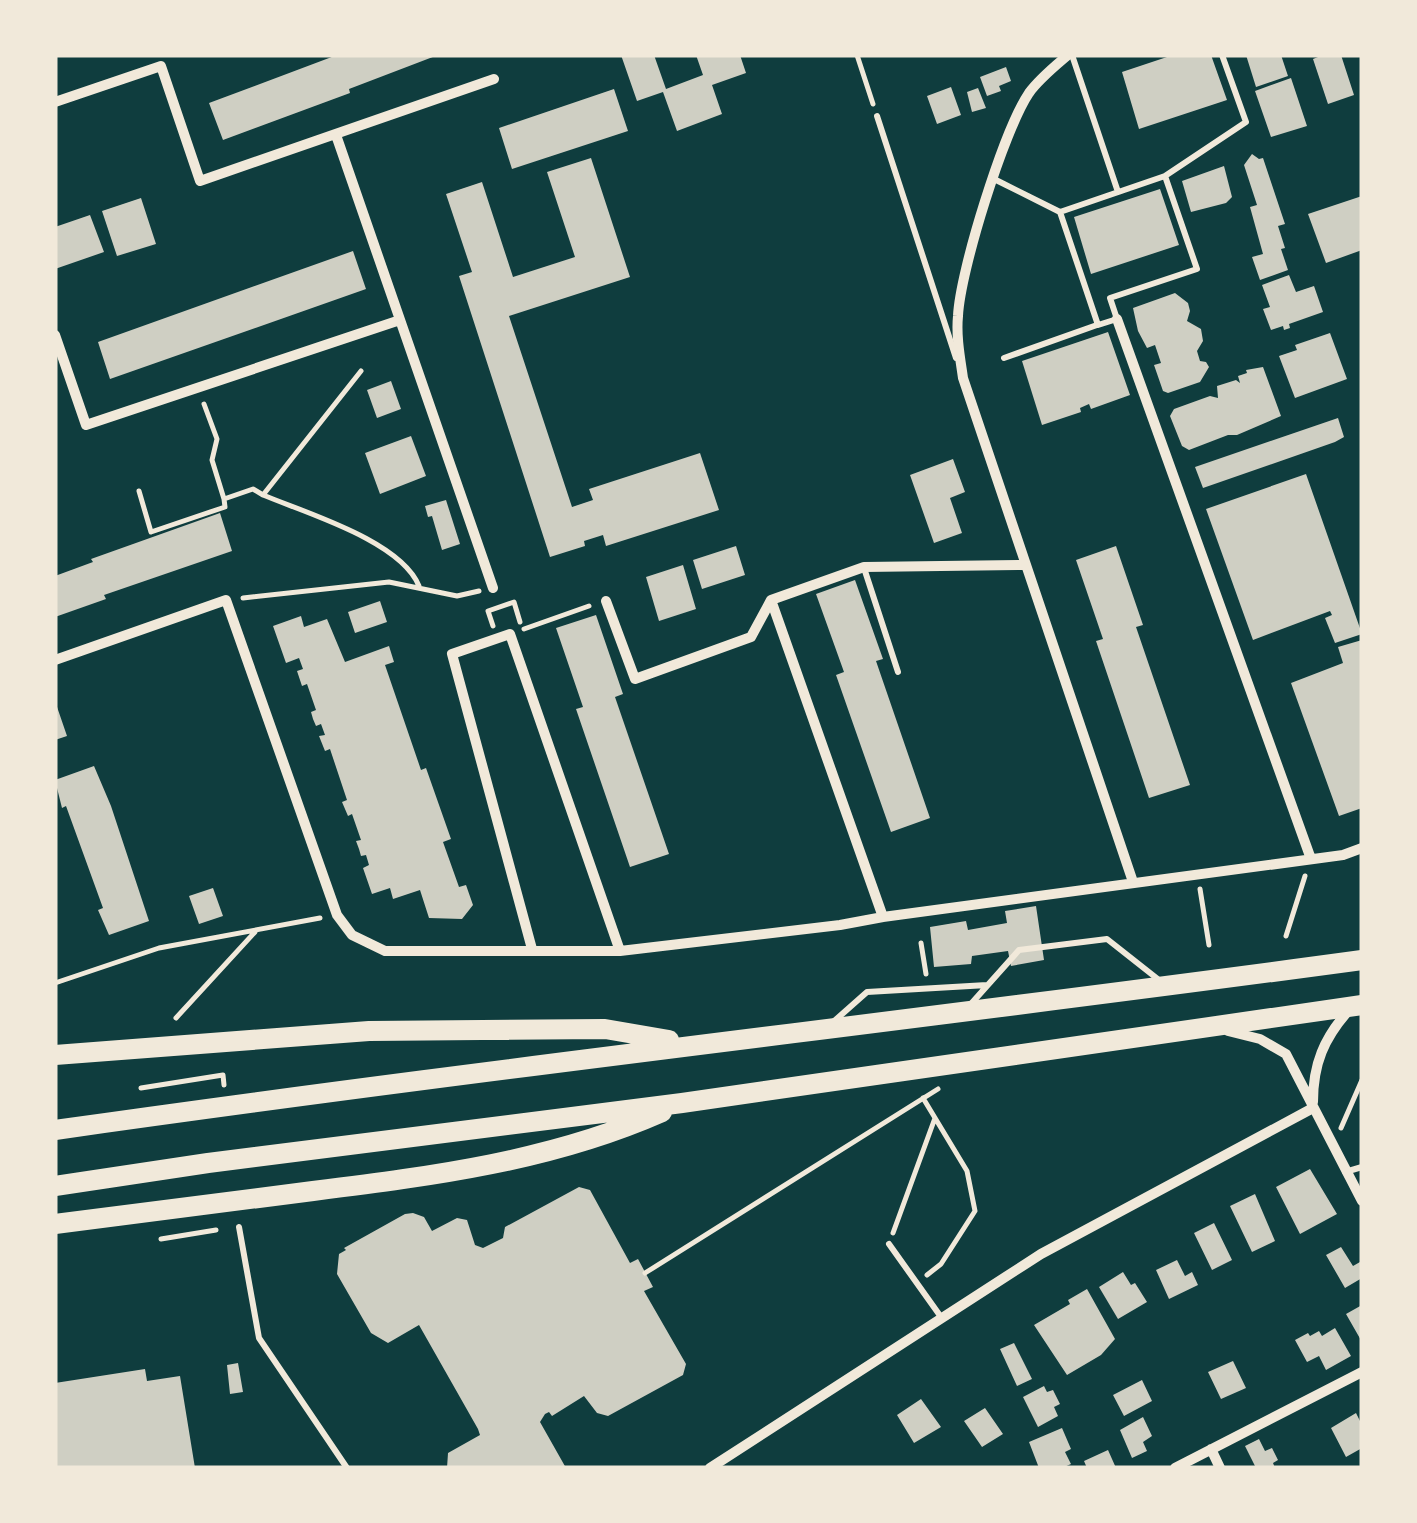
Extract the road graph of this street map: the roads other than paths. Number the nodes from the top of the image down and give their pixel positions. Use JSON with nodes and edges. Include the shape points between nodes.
{"nodes":[{"id":1,"x":1070,"y":55,"type":"edge"},
{"id":2,"x":1222,"y":55,"type":"edge"},
{"id":3,"x":494,"y":79,"type":"dead end"},
{"id":4,"x":55,"y":102,"type":"edge"},
{"id":5,"x":877,"y":116,"type":"road end"},
{"id":6,"x":336,"y":134,"type":"junction"},
{"id":7,"x":1165,"y":176,"type":"junction"},
{"id":8,"x":994,"y":179,"type":"junction"},
{"id":9,"x":1118,"y":192,"type":"junction"},
{"id":10,"x":1060,"y":212,"type":"junction"},
{"id":11,"x":1116,"y":319,"type":"junction"},
{"id":12,"x":400,"y":320,"type":"junction"},
{"id":13,"x":1098,"y":325,"type":"junction"},
{"id":14,"x":55,"y":335,"type":"edge"},
{"id":15,"x":1004,"y":358,"type":"dead end"},
{"id":16,"x":963,"y":378,"type":"junction"},
{"id":17,"x":1026,"y":565,"type":"junction"},
{"id":18,"x":864,"y":567,"type":"junction"},
{"id":19,"x":493,"y":588,"type":"road end"},
{"id":20,"x":771,"y":600,"type":"junction"},
{"id":21,"x":606,"y":601,"type":"road end"},
{"id":22,"x":55,"y":660,"type":"edge"},
{"id":23,"x":898,"y":672,"type":"dead end"},
{"id":24,"x":1362,"y":848,"type":"edge"},
{"id":25,"x":1311,"y":859,"type":"junction"},
{"id":26,"x":1133,"y":882,"type":"junction"},
{"id":27,"x":883,"y":917,"type":"junction"},
{"id":28,"x":532,"y":949,"type":"junction"},
{"id":29,"x":620,"y":952,"type":"junction"},
{"id":30,"x":1362,"y":960,"type":"edge"},
{"id":31,"x":989,"y":984,"type":"junction"},
{"id":32,"x":1168,"y":986,"type":"junction"},
{"id":33,"x":1357,"y":1006,"type":"edge"},
{"id":34,"x":963,"y":1013,"type":"junction"},
{"id":35,"x":1217,"y":1028,"type":"junction"},
{"id":36,"x":822,"y":1031,"type":"junction"},
{"id":37,"x":690,"y":1044,"type":"junction"},
{"id":38,"x":55,"y":1055,"type":"edge"},
{"id":39,"x":682,"y":1103,"type":"junction"},
{"id":40,"x":1312,"y":1108,"type":"junction"},
{"id":41,"x":55,"y":1130,"type":"edge"},
{"id":42,"x":1362,"y":1166,"type":"edge"},
{"id":43,"x":1345,"y":1172,"type":"junction"},
{"id":44,"x":55,"y":1186,"type":"edge"},
{"id":45,"x":1362,"y":1201,"type":"edge"},
{"id":46,"x":55,"y":1224,"type":"edge"},
{"id":47,"x":239,"y":1226,"type":"dead end"},
{"id":48,"x":889,"y":1244,"type":"road end"},
{"id":49,"x":941,"y":1318,"type":"junction"},
{"id":50,"x":1362,"y":1372,"type":"edge"},
{"id":51,"x":1211,"y":1449,"type":"junction"},
{"id":52,"x":347,"y":1468,"type":"edge"},
{"id":53,"x":710,"y":1468,"type":"edge"},
{"id":54,"x":1175,"y":1468,"type":"edge"},
{"id":55,"x":1220,"y":1468,"type":"edge"}],
"edges":[{"from":1,"to":8,"type":"street","via":[[1030,91]]},
{"from":1,"to":9,"type":"lane"},
{"from":2,"to":7,"type":"lane","via":[[1246,122]]},
{"from":3,"to":6,"type":"street"},
{"from":4,"to":6,"type":"street","via":[[161,66],[200,180]]},
{"from":5,"to":16,"type":"lane"},
{"from":6,"to":12,"type":"street"},
{"from":7,"to":9,"type":"lane"},
{"from":7,"to":11,"type":"lane","via":[[1197,269],[1110,298]]},
{"from":8,"to":10,"type":"lane"},
{"from":8,"to":16,"type":"street","via":[[959,298]]},
{"from":9,"to":10,"type":"lane"},
{"from":10,"to":13,"type":"lane"},
{"from":11,"to":13,"type":"lane"},
{"from":11,"to":25,"type":"street"},
{"from":12,"to":14,"type":"street","via":[[86,426]]},
{"from":12,"to":19,"type":"street"},
{"from":13,"to":15,"type":"lane"},
{"from":16,"to":17,"type":"street"},
{"from":17,"to":18,"type":"street"},
{"from":17,"to":26,"type":"street"},
{"from":18,"to":20,"type":"street"},
{"from":18,"to":23,"type":"lane"},
{"from":20,"to":21,"type":"street","via":[[751,637],[635,679]]},
{"from":20,"to":27,"type":"street"},
{"from":22,"to":28,"type":"street","via":[[226,600],[337,915],[352,936],[384,951]]},
{"from":24,"to":25,"type":"street"},
{"from":25,"to":26,"type":"street"},
{"from":26,"to":27,"type":"street"},
{"from":27,"to":29,"type":"street"},
{"from":28,"to":29,"type":"street"},
{"from":28,"to":29,"type":"street","via":[[452,654],[510,634]]},
{"from":30,"to":32,"type":"main road"},
{"from":31,"to":32,"type":"lane","via":[[1019,950],[1107,940]]},
{"from":31,"to":34,"type":"lane"},
{"from":31,"to":36,"type":"lane","via":[[867,992]]},
{"from":32,"to":34,"type":"main road"},
{"from":33,"to":35,"type":"main road"},
{"from":33,"to":40,"type":"street","via":[[1334,1026],[1318,1055]]},
{"from":34,"to":36,"type":"main road"},
{"from":35,"to":39,"type":"main road"},
{"from":35,"to":40,"type":"street","via":[[1260,1038],[1286,1054]]},
{"from":36,"to":37,"type":"main road"},
{"from":37,"to":38,"type":"main road","via":[[605,1029],[403,1030]]},
{"from":37,"to":41,"type":"main road"},
{"from":39,"to":44,"type":"main road"},
{"from":39,"to":46,"type":"main road","via":[[622,1130],[522,1159],[423,1178]]},
{"from":40,"to":43,"type":"street"},
{"from":40,"to":49,"type":"street","via":[[1093,1224]]},
{"from":42,"to":43,"type":"lane"},
{"from":43,"to":45,"type":"street"},
{"from":47,"to":52,"type":"lane","via":[[259,1338]]},
{"from":48,"to":49,"type":"lane"},
{"from":49,"to":53,"type":"street"},
{"from":50,"to":51,"type":"street"},
{"from":51,"to":54,"type":"street"},
{"from":51,"to":55,"type":"street"}]}
